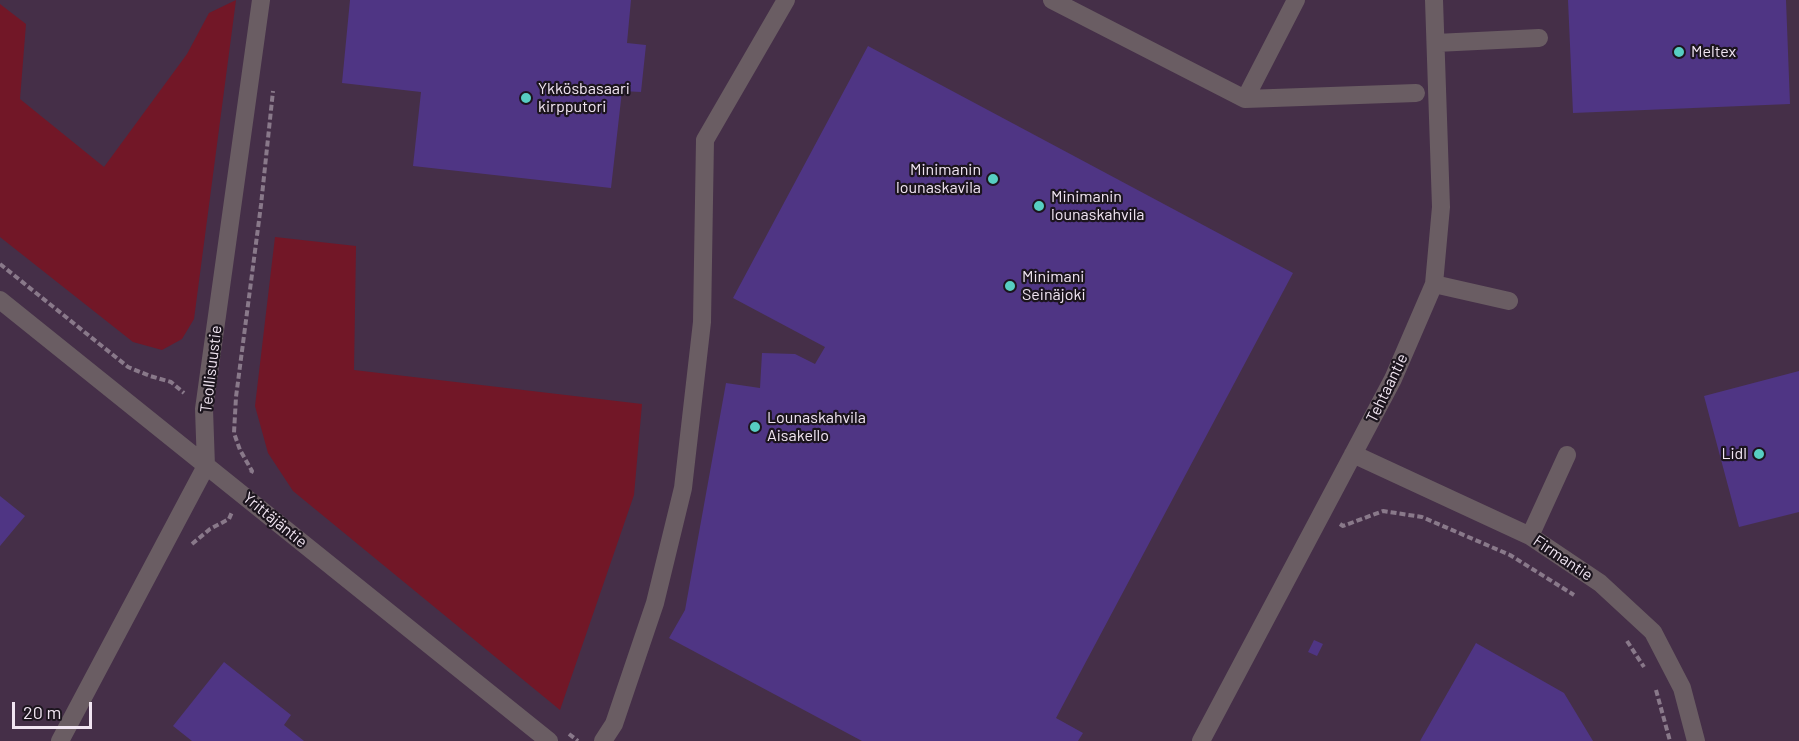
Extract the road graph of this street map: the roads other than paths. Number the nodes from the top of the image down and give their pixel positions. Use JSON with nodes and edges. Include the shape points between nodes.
{"nodes":[{"id":1,"x":261,"y":0,"type":"edge"},
{"id":2,"x":786,"y":0,"type":"edge"},
{"id":3,"x":1052,"y":0,"type":"edge"},
{"id":4,"x":1296,"y":0,"type":"edge"},
{"id":5,"x":1434,"y":0,"type":"edge"},
{"id":6,"x":1539,"y":38,"type":"dead end"},
{"id":7,"x":1436,"y":43,"type":"junction"},
{"id":8,"x":1416,"y":93,"type":"dead end"},
{"id":9,"x":1245,"y":99,"type":"junction"},
{"id":10,"x":1434,"y":284,"type":"junction"},
{"id":11,"x":0,"y":300,"type":"edge"},
{"id":12,"x":1509,"y":301,"type":"dead end"},
{"id":13,"x":1353,"y":454,"type":"junction"},
{"id":14,"x":1567,"y":455,"type":"dead end"},
{"id":15,"x":206,"y":466,"type":"junction"},
{"id":16,"x":1530,"y":536,"type":"junction"},
{"id":17,"x":60,"y":741,"type":"edge"},
{"id":18,"x":549,"y":741,"type":"edge"},
{"id":19,"x":603,"y":741,"type":"edge"},
{"id":20,"x":1201,"y":741,"type":"edge"},
{"id":21,"x":1696,"y":741,"type":"edge"}],
"edges":[{"from":1,"to":15,"type":"street","name":"Teollisuustie","via":[[204,409]]},
{"from":2,"to":19,"type":"street","via":[[705,140],[702,322],[683,489],[655,603],[614,724]]},
{"from":3,"to":9,"type":"street"},
{"from":4,"to":9,"type":"street"},
{"from":5,"to":7,"type":"street","name":"Tehtaantie"},
{"from":6,"to":7,"type":"street"},
{"from":7,"to":10,"type":"street","name":"Tehtaantie","via":[[1441,207]]},
{"from":8,"to":9,"type":"street"},
{"from":10,"to":12,"type":"street"},
{"from":10,"to":13,"type":"street","name":"Tehtaantie","via":[[1394,379]]},
{"from":11,"to":15,"type":"street","name":"Yrittäjäntie"},
{"from":13,"to":16,"type":"street","name":"Firmantie"},
{"from":13,"to":20,"type":"street","name":"Tehtaantie"},
{"from":14,"to":16,"type":"street"},
{"from":15,"to":17,"type":"street","name":"Teollisuustie"},
{"from":15,"to":18,"type":"street","name":"Yrittäjäntie"},
{"from":16,"to":21,"type":"street","name":"Firmantie","via":[[1600,583],[1653,632],[1682,688]]}]}
